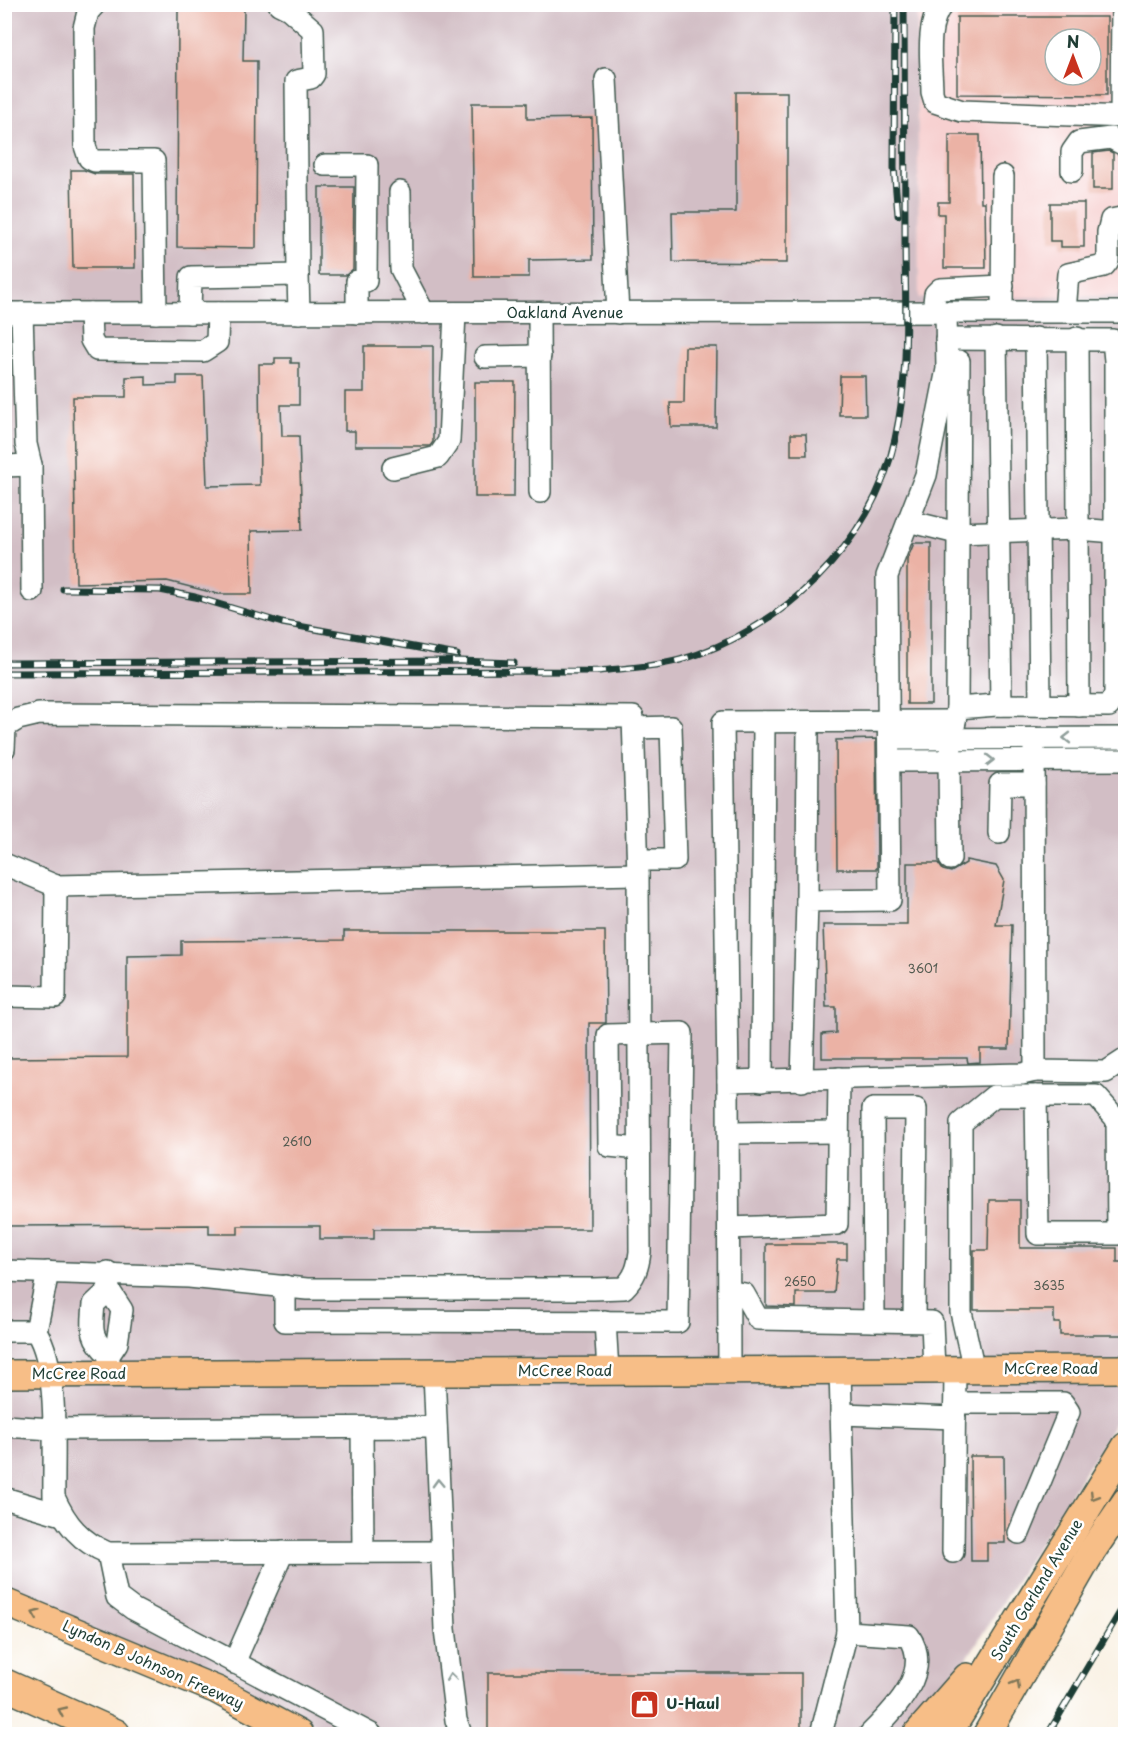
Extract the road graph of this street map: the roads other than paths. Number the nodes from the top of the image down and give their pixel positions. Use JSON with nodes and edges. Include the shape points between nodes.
{"nodes":[{"id":1,"x":95,"y":4,"type":"edge"},
{"id":2,"x":279,"y":4,"type":"edge"},
{"id":3,"x":943,"y":4,"type":"edge"},
{"id":4,"x":1122,"y":4,"type":"edge"},
{"id":5,"x":606,"y":79,"type":"dead end"},
{"id":6,"x":1123,"y":117,"type":"edge"},
{"id":7,"x":1125,"y":146,"type":"edge"},
{"id":8,"x":325,"y":165,"type":"dead end"},
{"id":9,"x":1072,"y":171,"type":"dead end"},
{"id":10,"x":1003,"y":176,"type":"dead end"},
{"id":11,"x":400,"y":192,"type":"dead end"},
{"id":12,"x":1125,"y":217,"type":"edge"},
{"id":13,"x":298,"y":275,"type":"junction"},
{"id":14,"x":1003,"y":286,"type":"junction"},
{"id":15,"x":940,"y":312,"type":"junction"},
{"id":16,"x":1002,"y":312,"type":"junction"},
{"id":17,"x":1065,"y":312,"type":"junction"},
{"id":18,"x":1125,"y":312,"type":"edge"},
{"id":19,"x":13,"y":313,"type":"edge"},
{"id":20,"x":90,"y":313,"type":"junction"},
{"id":21,"x":156,"y":313,"type":"junction"},
{"id":22,"x":190,"y":313,"type":"junction"},
{"id":23,"x":218,"y":313,"type":"junction"},
{"id":24,"x":299,"y":313,"type":"junction"},
{"id":25,"x":357,"y":313,"type":"junction"},
{"id":26,"x":424,"y":313,"type":"junction"},
{"id":27,"x":455,"y":313,"type":"junction"},
{"id":28,"x":539,"y":313,"type":"junction"},
{"id":29,"x":618,"y":313,"type":"junction"},
{"id":30,"x":1077,"y":338,"type":"junction"},
{"id":31,"x":953,"y":339,"type":"junction"},
{"id":32,"x":996,"y":339,"type":"junction"},
{"id":33,"x":1036,"y":339,"type":"junction"},
{"id":34,"x":540,"y":356,"type":"junction"},
{"id":35,"x":485,"y":357,"type":"dead end"},
{"id":36,"x":31,"y":465,"type":"junction"},
{"id":37,"x":4,"y":466,"type":"edge"},
{"id":38,"x":393,"y":468,"type":"dead end"},
{"id":39,"x":540,"y":492,"type":"dead end"},
{"id":40,"x":908,"y":521,"type":"junction"},
{"id":41,"x":1078,"y":529,"type":"junction"},
{"id":42,"x":1038,"y":530,"type":"junction"},
{"id":43,"x":999,"y":531,"type":"junction"},
{"id":44,"x":1115,"y":532,"type":"junction"},
{"id":45,"x":957,"y":533,"type":"junction"},
{"id":46,"x":32,"y":591,"type":"dead end"},
{"id":47,"x":1001,"y":705,"type":"junction"},
{"id":48,"x":1040,"y":705,"type":"junction"},
{"id":49,"x":1079,"y":706,"type":"junction"},
{"id":50,"x":764,"y":722,"type":"junction"},
{"id":51,"x":808,"y":722,"type":"junction"},
{"id":52,"x":955,"y":723,"type":"junction"},
{"id":53,"x":5,"y":727,"type":"edge"},
{"id":54,"x":634,"y":728,"type":"junction"},
{"id":55,"x":889,"y":730,"type":"junction"},
{"id":56,"x":1034,"y":738,"type":"junction"},
{"id":57,"x":1125,"y":738,"type":"edge"},
{"id":58,"x":4,"y":749,"type":"edge"},
{"id":59,"x":949,"y":760,"type":"junction"},
{"id":60,"x":1034,"y":760,"type":"junction"},
{"id":61,"x":1125,"y":760,"type":"edge"},
{"id":62,"x":889,"y":761,"type":"junction"},
{"id":63,"x":1034,"y":784,"type":"junction"},
{"id":64,"x":999,"y":833,"type":"dead end"},
{"id":65,"x":950,"y":859,"type":"dead end"},
{"id":66,"x":4,"y":864,"type":"edge"},
{"id":67,"x":638,"y":867,"type":"junction"},
{"id":68,"x":56,"y":886,"type":"junction"},
{"id":69,"x":807,"y":901,"type":"junction"},
{"id":70,"x":4,"y":996,"type":"edge"},
{"id":71,"x":638,"y":1032,"type":"junction"},
{"id":72,"x":1125,"y":1059,"type":"edge"},
{"id":73,"x":1035,"y":1071,"type":"junction"},
{"id":74,"x":839,"y":1078,"type":"junction"},
{"id":75,"x":728,"y":1081,"type":"junction"},
{"id":76,"x":762,"y":1081,"type":"junction"},
{"id":77,"x":802,"y":1081,"type":"junction"},
{"id":78,"x":1036,"y":1096,"type":"junction"},
{"id":79,"x":1121,"y":1125,"type":"edge"},
{"id":80,"x":838,"y":1132,"type":"junction"},
{"id":81,"x":729,"y":1133,"type":"junction"},
{"id":82,"x":639,"y":1149,"type":"junction"},
{"id":83,"x":729,"y":1228,"type":"junction"},
{"id":84,"x":1122,"y":1235,"type":"edge"},
{"id":85,"x":4,"y":1271,"type":"edge"},
{"id":86,"x":48,"y":1272,"type":"junction"},
{"id":87,"x":109,"y":1281,"type":"junction"},
{"id":88,"x":285,"y":1286,"type":"junction"},
{"id":89,"x":729,"y":1292,"type":"junction"},
{"id":90,"x":605,"y":1321,"type":"junction"},
{"id":91,"x":874,"y":1321,"type":"junction"},
{"id":92,"x":915,"y":1321,"type":"junction"},
{"id":93,"x":4,"y":1331,"type":"edge"},
{"id":94,"x":36,"y":1332,"type":"junction"},
{"id":95,"x":109,"y":1364,"type":"junction"},
{"id":96,"x":1088,"y":1369,"type":"junction"},
{"id":97,"x":1125,"y":1369,"type":"edge"},
{"id":98,"x":840,"y":1370,"type":"junction"},
{"id":99,"x":955,"y":1370,"type":"junction"},
{"id":100,"x":608,"y":1371,"type":"junction"},
{"id":101,"x":729,"y":1371,"type":"junction"},
{"id":102,"x":434,"y":1372,"type":"junction"},
{"id":103,"x":4,"y":1374,"type":"edge"},
{"id":104,"x":51,"y":1374,"type":"junction"},
{"id":105,"x":1125,"y":1388,"type":"edge"},
{"id":106,"x":955,"y":1410,"type":"junction"},
{"id":107,"x":841,"y":1414,"type":"junction"},
{"id":108,"x":4,"y":1426,"type":"edge"},
{"id":109,"x":436,"y":1427,"type":"junction"},
{"id":110,"x":362,"y":1428,"type":"junction"},
{"id":111,"x":52,"y":1429,"type":"junction"},
{"id":112,"x":1125,"y":1446,"type":"edge"},
{"id":113,"x":4,"y":1498,"type":"edge"},
{"id":114,"x":1125,"y":1501,"type":"edge"},
{"id":115,"x":62,"y":1515,"type":"junction"},
{"id":116,"x":1125,"y":1527,"type":"edge"},
{"id":117,"x":1019,"y":1533,"type":"dead end"},
{"id":118,"x":1092,"y":1551,"type":"junction"},
{"id":119,"x":282,"y":1552,"type":"junction"},
{"id":120,"x":363,"y":1552,"type":"junction"},
{"id":121,"x":441,"y":1552,"type":"junction"},
{"id":122,"x":954,"y":1552,"type":"dead end"},
{"id":123,"x":108,"y":1553,"type":"junction"},
{"id":124,"x":1033,"y":1594,"type":"junction"},
{"id":125,"x":4,"y":1602,"type":"edge"},
{"id":126,"x":847,"y":1632,"type":"junction"},
{"id":127,"x":234,"y":1663,"type":"junction"},
{"id":128,"x":4,"y":1684,"type":"edge"},
{"id":129,"x":453,"y":1733,"type":"edge"},
{"id":130,"x":116,"y":1734,"type":"edge"},
{"id":131,"x":299,"y":1734,"type":"edge"},
{"id":132,"x":371,"y":1734,"type":"edge"},
{"id":133,"x":821,"y":1734,"type":"edge"},
{"id":134,"x":870,"y":1734,"type":"edge"},
{"id":135,"x":917,"y":1734,"type":"edge"},
{"id":136,"x":948,"y":1734,"type":"edge"},
{"id":137,"x":987,"y":1734,"type":"edge"}],
"edges":[{"from":1,"to":21,"type":"street","via":[[88,12],[84,28],[85,146],[89,158],[95,161],[154,161]]},
{"from":2,"to":13,"type":"street","via":[[313,30],[314,74],[296,81]]},
{"from":3,"to":6,"type":"street","via":[[932,33],[935,102],[962,111]]},
{"from":4,"to":6,"type":"street"},
{"from":5,"to":29,"type":"street"},
{"from":7,"to":9,"type":"street","via":[[1111,138],[1079,142],[1072,152]]},
{"from":8,"to":25,"type":"street","via":[[367,165],[366,280],[357,280]]},
{"from":10,"to":14,"type":"street"},
{"from":11,"to":26,"type":"street","via":[[401,268]]},
{"from":12,"to":17,"type":"street","via":[[1111,220],[1108,261],[1104,266],[1068,274]]},
{"from":13,"to":22,"type":"street","via":[[191,278]]},
{"from":13,"to":24,"type":"street"},
{"from":14,"to":15,"type":"street","via":[[940,288],[935,294]]},
{"from":14,"to":16,"type":"street"},
{"from":15,"to":16,"type":"street","name":"Oakland Avenue"},
{"from":15,"to":29,"type":"street","name":"Oakland Avenue"},
{"from":15,"to":31,"type":"street"},
{"from":16,"to":17,"type":"street","name":"Oakland Avenue"},
{"from":17,"to":18,"type":"street","name":"Oakland Avenue"},
{"from":19,"to":20,"type":"street","name":"Oakland Avenue"},
{"from":19,"to":36,"type":"street"},
{"from":20,"to":21,"type":"street","name":"Oakland Avenue"},
{"from":20,"to":23,"type":"street","via":[[91,340],[97,350],[203,351],[217,342]]},
{"from":21,"to":22,"type":"street","name":"Oakland Avenue"},
{"from":22,"to":23,"type":"street","name":"Oakland Avenue"},
{"from":23,"to":24,"type":"street","name":"Oakland Avenue"},
{"from":24,"to":25,"type":"street","name":"Oakland Avenue"},
{"from":25,"to":26,"type":"street","name":"Oakland Avenue"},
{"from":26,"to":27,"type":"street","name":"Oakland Avenue"},
{"from":27,"to":28,"type":"street","name":"Oakland Avenue"},
{"from":27,"to":38,"type":"street","via":[[449,441],[438,457]]},
{"from":28,"to":29,"type":"street","name":"Oakland Avenue"},
{"from":28,"to":34,"type":"street"},
{"from":30,"to":33,"type":"street"},
{"from":30,"to":41,"type":"street"},
{"from":30,"to":44,"type":"street","via":[[1113,340]]},
{"from":31,"to":32,"type":"street"},
{"from":31,"to":40,"type":"street","via":[[926,475]]},
{"from":31,"to":45,"type":"street"},
{"from":32,"to":33,"type":"street"},
{"from":32,"to":43,"type":"street"},
{"from":33,"to":42,"type":"street"},
{"from":34,"to":35,"type":"street"},
{"from":34,"to":39,"type":"street"},
{"from":36,"to":37,"type":"street"},
{"from":36,"to":46,"type":"street"},
{"from":40,"to":45,"type":"street"},
{"from":40,"to":55,"type":"street","via":[[887,576]]},
{"from":41,"to":42,"type":"street"},
{"from":41,"to":44,"type":"street"},
{"from":41,"to":49,"type":"street"},
{"from":42,"to":43,"type":"street"},
{"from":42,"to":48,"type":"street"},
{"from":43,"to":45,"type":"street"},
{"from":43,"to":47,"type":"street"},
{"from":44,"to":49,"type":"street","via":[[1115,694],[1109,706]]},
{"from":45,"to":52,"type":"street"},
{"from":47,"to":48,"type":"street"},
{"from":47,"to":52,"type":"street"},
{"from":48,"to":49,"type":"street"},
{"from":50,"to":51,"type":"street"},
{"from":50,"to":75,"type":"street","via":[[723,722]]},
{"from":50,"to":76,"type":"street"},
{"from":51,"to":55,"type":"street"},
{"from":51,"to":69,"type":"street"},
{"from":52,"to":55,"type":"street"},
{"from":52,"to":56,"type":"street"},
{"from":52,"to":59,"type":"street"},
{"from":53,"to":54,"type":"street","via":[[39,714],[633,717]]},
{"from":53,"to":58,"type":"street"},
{"from":54,"to":67,"type":"street"},
{"from":54,"to":67,"type":"street","via":[[671,727],[675,860]]},
{"from":55,"to":62,"type":"street"},
{"from":57,"to":56,"type":"street","one_way":true},
{"from":56,"to":60,"type":"street"},
{"from":59,"to":60,"type":"street","one_way":true},
{"from":59,"to":62,"type":"street"},
{"from":59,"to":65,"type":"street"},
{"from":60,"to":61,"type":"street"},
{"from":60,"to":63,"type":"street"},
{"from":62,"to":69,"type":"street","via":[[890,900]]},
{"from":63,"to":64,"type":"street","via":[[1000,784]]},
{"from":63,"to":73,"type":"street"},
{"from":66,"to":68,"type":"street"},
{"from":67,"to":68,"type":"street"},
{"from":67,"to":71,"type":"street"},
{"from":68,"to":70,"type":"street","via":[[55,997]]},
{"from":69,"to":77,"type":"street"},
{"from":71,"to":82,"type":"street"},
{"from":71,"to":82,"type":"street","via":[[608,1035],[609,1146]]},
{"from":71,"to":90,"type":"street","via":[[682,1033],[678,1322]]},
{"from":72,"to":73,"type":"street","via":[[1106,1072]]},
{"from":73,"to":74,"type":"street"},
{"from":74,"to":77,"type":"street"},
{"from":74,"to":80,"type":"street"},
{"from":75,"to":76,"type":"street"},
{"from":75,"to":81,"type":"street"},
{"from":76,"to":77,"type":"street"},
{"from":78,"to":79,"type":"street","via":[[1096,1096]]},
{"from":78,"to":84,"type":"street","via":[[1038,1234]]},
{"from":78,"to":99,"type":"street","via":[[994,1096],[961,1123],[961,1312]]},
{"from":79,"to":84,"type":"street"},
{"from":80,"to":81,"type":"street"},
{"from":80,"to":83,"type":"street","via":[[837,1224]]},
{"from":81,"to":83,"type":"street"},
{"from":82,"to":88,"type":"street","via":[[640,1252],[638,1268],[624,1288]]},
{"from":83,"to":89,"type":"street"},
{"from":85,"to":86,"type":"street"},
{"from":86,"to":87,"type":"street"},
{"from":86,"to":94,"type":"street"},
{"from":87,"to":88,"type":"street","via":[[189,1276]]},
{"from":87,"to":95,"type":"street","via":[[94,1304],[92,1329]]},
{"from":88,"to":90,"type":"street","via":[[285,1321]]},
{"from":89,"to":91,"type":"street","via":[[744,1294],[758,1318]]},
{"from":89,"to":101,"type":"street"},
{"from":90,"to":100,"type":"street"},
{"from":91,"to":92,"type":"street"},
{"from":91,"to":92,"type":"street","via":[[873,1109],[916,1109]]},
{"from":92,"to":99,"type":"street","via":[[932,1322]]},
{"from":93,"to":94,"type":"street"},
{"from":94,"to":104,"type":"street","via":[[43,1342]]},
{"from":95,"to":102,"type":"main road","name":"McCree Road"},
{"from":95,"to":104,"type":"main road","name":"McCree Road"},
{"from":96,"to":97,"type":"main road","name":"McCree Road"},
{"from":96,"to":99,"type":"main road","name":"McCree Road"},
{"from":96,"to":105,"type":"main road"},
{"from":98,"to":99,"type":"main road","name":"McCree Road"},
{"from":98,"to":101,"type":"main road","name":"McCree Road"},
{"from":98,"to":107,"type":"street"},
{"from":99,"to":106,"type":"street"},
{"from":100,"to":101,"type":"main road","name":"McCree Road"},
{"from":100,"to":102,"type":"main road","name":"McCree Road"},
{"from":102,"to":109,"type":"street"},
{"from":103,"to":104,"type":"main road","name":"McCree Road"},
{"from":104,"to":111,"type":"street"},
{"from":106,"to":107,"type":"street"},
{"from":106,"to":117,"type":"street","via":[[1063,1403],[1069,1412]]},
{"from":106,"to":122,"type":"street"},
{"from":107,"to":126,"type":"street"},
{"from":108,"to":111,"type":"street"},
{"from":109,"to":110,"type":"street"},
{"from":121,"to":109,"type":"street","one_way":true},
{"from":110,"to":111,"type":"street"},
{"from":110,"to":120,"type":"street"},
{"from":111,"to":115,"type":"street","via":[[54,1497]]},
{"from":112,"to":124,"type":"main road","name":"South Garland Avenue","one_way":true},
{"from":113,"to":115,"type":"street"},
{"from":114,"to":118,"type":"main road","name":"South Garland Avenue"},
{"from":115,"to":123,"type":"street","via":[[88,1545]]},
{"from":116,"to":118,"type":"main road","via":[[1107,1546]]},
{"from":137,"to":118,"type":"main road","name":"South Garland Avenue","one_way":true},
{"from":119,"to":120,"type":"street"},
{"from":119,"to":123,"type":"street"},
{"from":119,"to":127,"type":"street"},
{"from":120,"to":121,"type":"street"},
{"from":129,"to":121,"type":"street","one_way":true,"via":[[456,1720]]},
{"from":123,"to":127,"type":"street","via":[[117,1597]]},
{"from":124,"to":135,"type":"main road"},
{"from":124,"to":136,"type":"main road","name":"South Garland Avenue"},
{"from":131,"to":125,"type":"main road","name":"Lyndon B Johnson Freeway","one_way":true,"via":[[217,1690]]},
{"from":126,"to":133,"type":"street"},
{"from":126,"to":134,"type":"street","via":[[909,1636],[915,1645],[918,1665],[914,1682]]},
{"from":127,"to":132,"type":"street"},
{"from":130,"to":128,"type":"highway","one_way":true}]}
